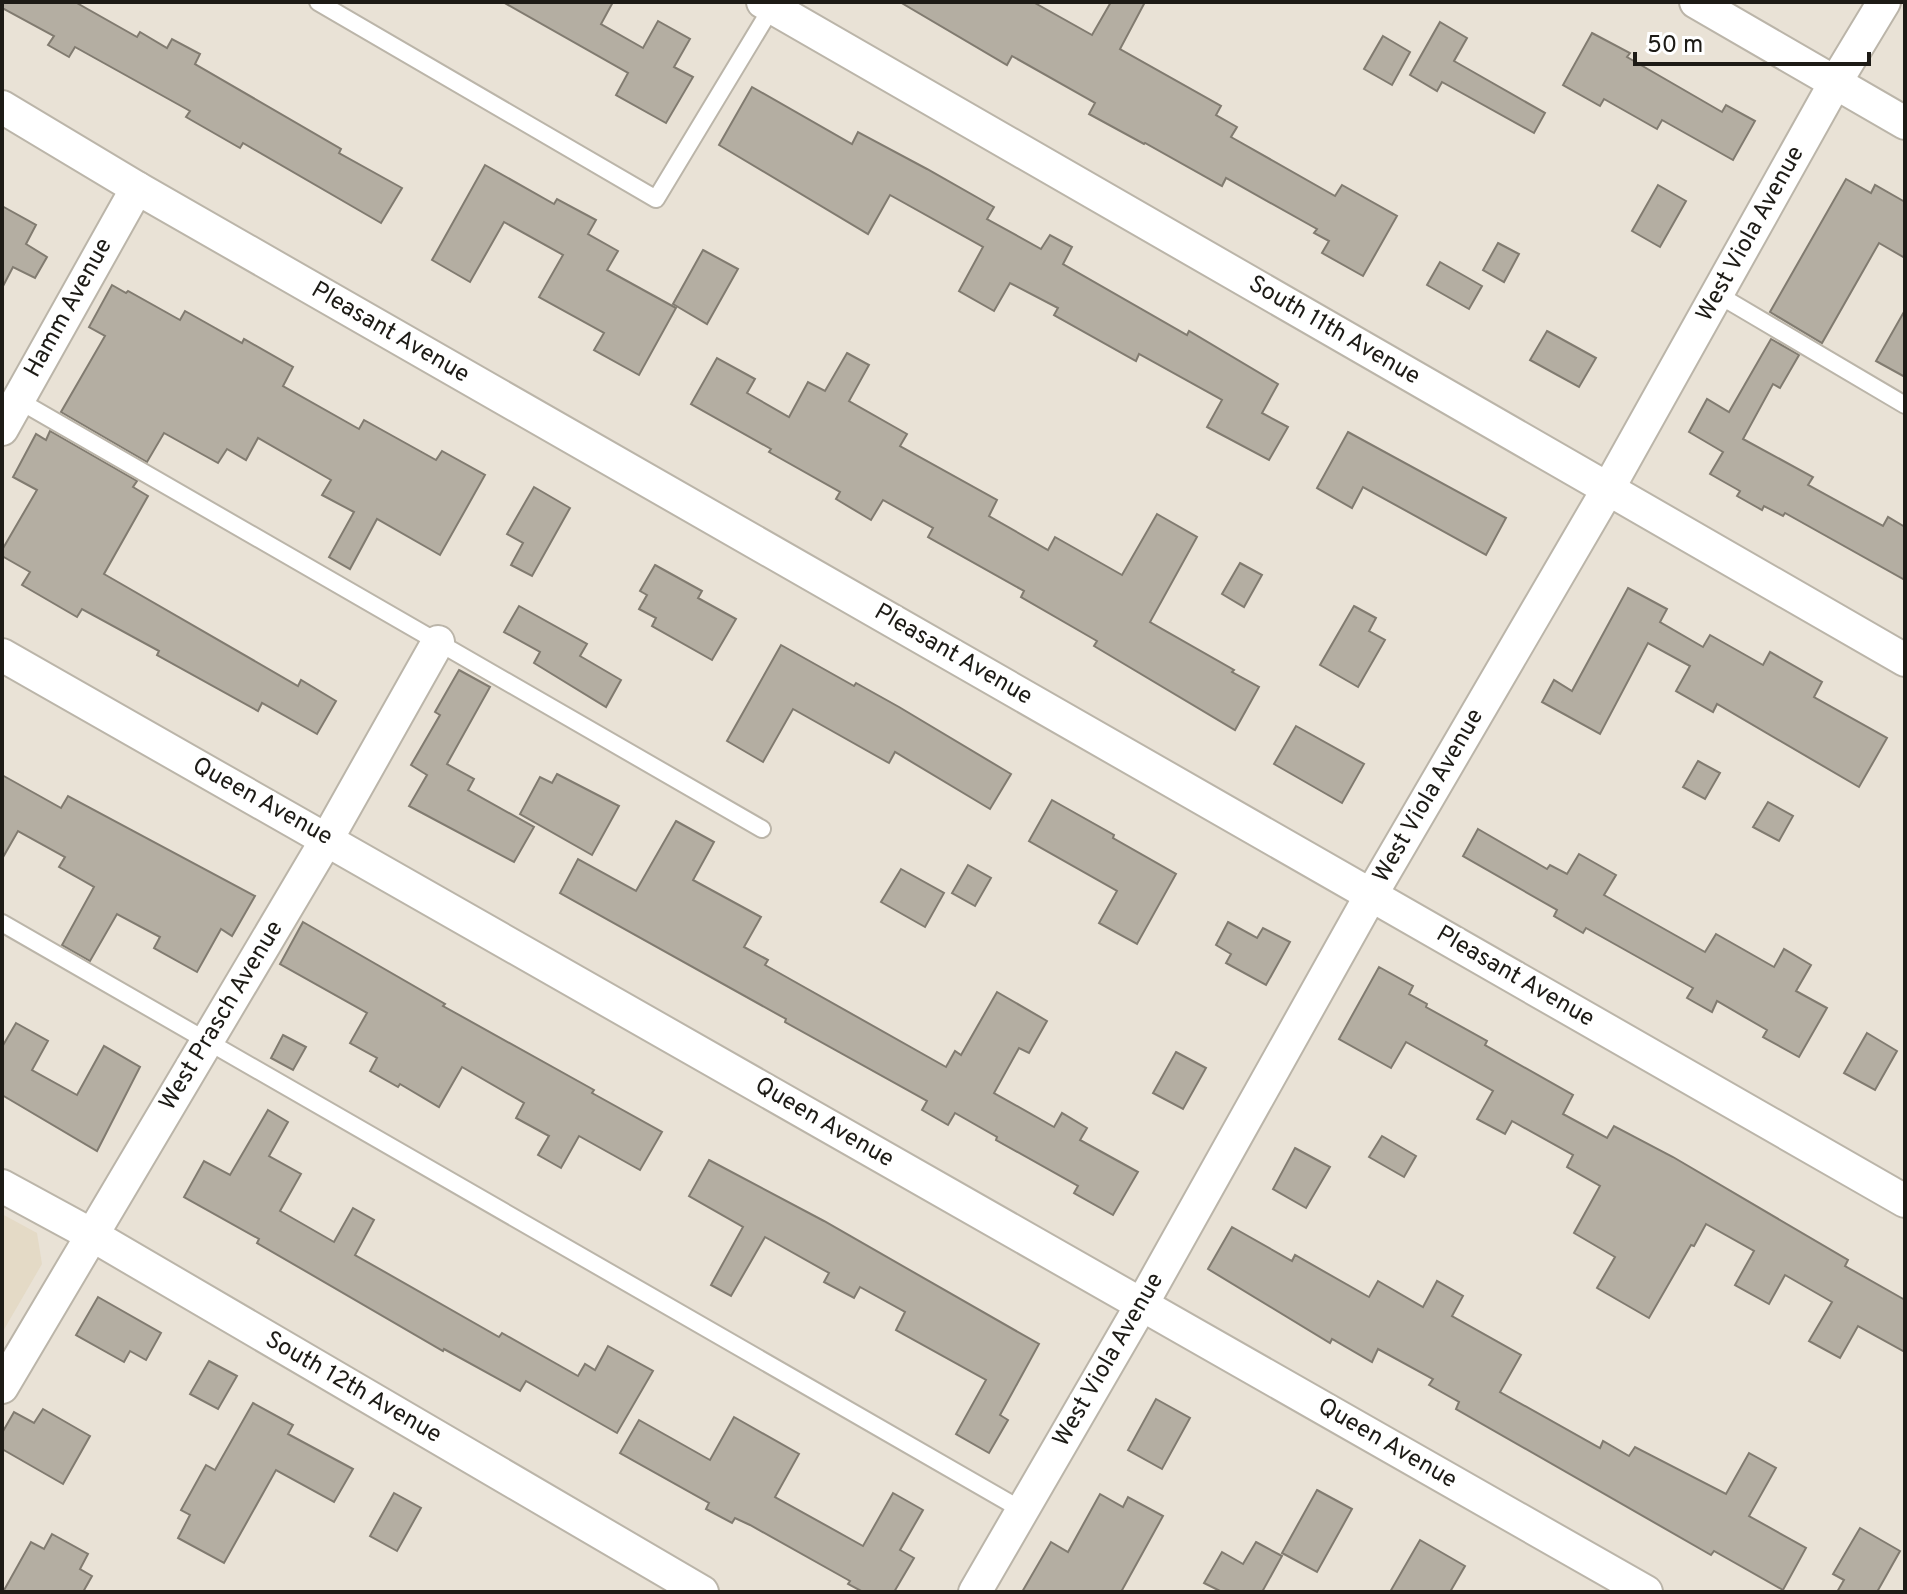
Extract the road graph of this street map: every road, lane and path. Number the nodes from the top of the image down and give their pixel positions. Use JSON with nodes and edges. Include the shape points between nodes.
{"nodes":[{"id":1,"x":318,"y":2,"type":"edge"},
{"id":2,"x":1696,"y":2,"type":"edge"},
{"id":3,"x":1884,"y":2,"type":"edge"},
{"id":4,"x":768,"y":4,"type":"edge"},
{"id":5,"x":1835,"y":83,"type":"junction"},
{"id":6,"x":2,"y":107,"type":"edge"},
{"id":7,"x":1905,"y":123,"type":"edge"},
{"id":8,"x":137,"y":188,"type":"junction"},
{"id":9,"x":1717,"y":294,"type":"junction"},
{"id":10,"x":18,"y":400,"type":"junction"},
{"id":11,"x":1905,"y":405,"type":"edge"},
{"id":12,"x":2,"y":429,"type":"edge"},
{"id":13,"x":1608,"y":489,"type":"junction"},
{"id":14,"x":438,"y":642,"type":"junction"},
{"id":15,"x":2,"y":655,"type":"edge"},
{"id":16,"x":1905,"y":660,"type":"edge"},
{"id":17,"x":762,"y":829,"type":"dead end"},
{"id":18,"x":327,"y":839,"type":"junction"},
{"id":19,"x":1371,"y":895,"type":"junction"},
{"id":20,"x":2,"y":923,"type":"edge"},
{"id":21,"x":208,"y":1040,"type":"junction"},
{"id":22,"x":2,"y":1186,"type":"edge"},
{"id":23,"x":1905,"y":1201,"type":"edge"},
{"id":24,"x":92,"y":1235,"type":"junction"},
{"id":25,"x":1142,"y":1304,"type":"junction"},
{"id":26,"x":2,"y":1387,"type":"edge"},
{"id":27,"x":1022,"y":1510,"type":"junction"},
{"id":28,"x":702,"y":1592,"type":"edge"},
{"id":29,"x":975,"y":1592,"type":"edge"},
{"id":30,"x":1646,"y":1592,"type":"edge"}],
"edges":[{"from":1,"to":4,"type":"lane","via":[[656,199]]},
{"from":2,"to":5,"type":"street"},
{"from":3,"to":5,"type":"street","name":"West Viola Avenue"},
{"from":4,"to":13,"type":"street","name":"South 11th Avenue"},
{"from":5,"to":7,"type":"street"},
{"from":5,"to":9,"type":"street","name":"West Viola Avenue"},
{"from":6,"to":8,"type":"street","name":"Pleasant Avenue"},
{"from":8,"to":10,"type":"street","name":"Hamm Avenue"},
{"from":8,"to":19,"type":"street","name":"Pleasant Avenue"},
{"from":9,"to":11,"type":"lane"},
{"from":9,"to":13,"type":"street","name":"West Viola Avenue"},
{"from":10,"to":12,"type":"street","name":"Hamm Avenue"},
{"from":10,"to":14,"type":"lane"},
{"from":13,"to":16,"type":"street","name":"South 11th Avenue"},
{"from":13,"to":19,"type":"street","name":"West Viola Avenue"},
{"from":14,"to":17,"type":"lane"},
{"from":14,"to":18,"type":"street","name":"West Prasch Avenue"},
{"from":15,"to":18,"type":"street","name":"Queen Avenue"},
{"from":18,"to":21,"type":"street","name":"West Prasch Avenue"},
{"from":18,"to":25,"type":"street","name":"Queen Avenue"},
{"from":19,"to":23,"type":"street","name":"Pleasant Avenue"},
{"from":19,"to":25,"type":"street","name":"West Viola Avenue"},
{"from":20,"to":21,"type":"lane"},
{"from":21,"to":24,"type":"street","name":"West Prasch Avenue"},
{"from":21,"to":27,"type":"lane"},
{"from":22,"to":24,"type":"street","name":"South 12th Avenue"},
{"from":24,"to":26,"type":"street","name":"West Prasch Avenue"},
{"from":24,"to":28,"type":"street","name":"South 12th Avenue"},
{"from":25,"to":27,"type":"street","name":"West Viola Avenue"},
{"from":25,"to":30,"type":"street","name":"Queen Avenue"},
{"from":27,"to":29,"type":"street","name":"West Viola Avenue"}]}
